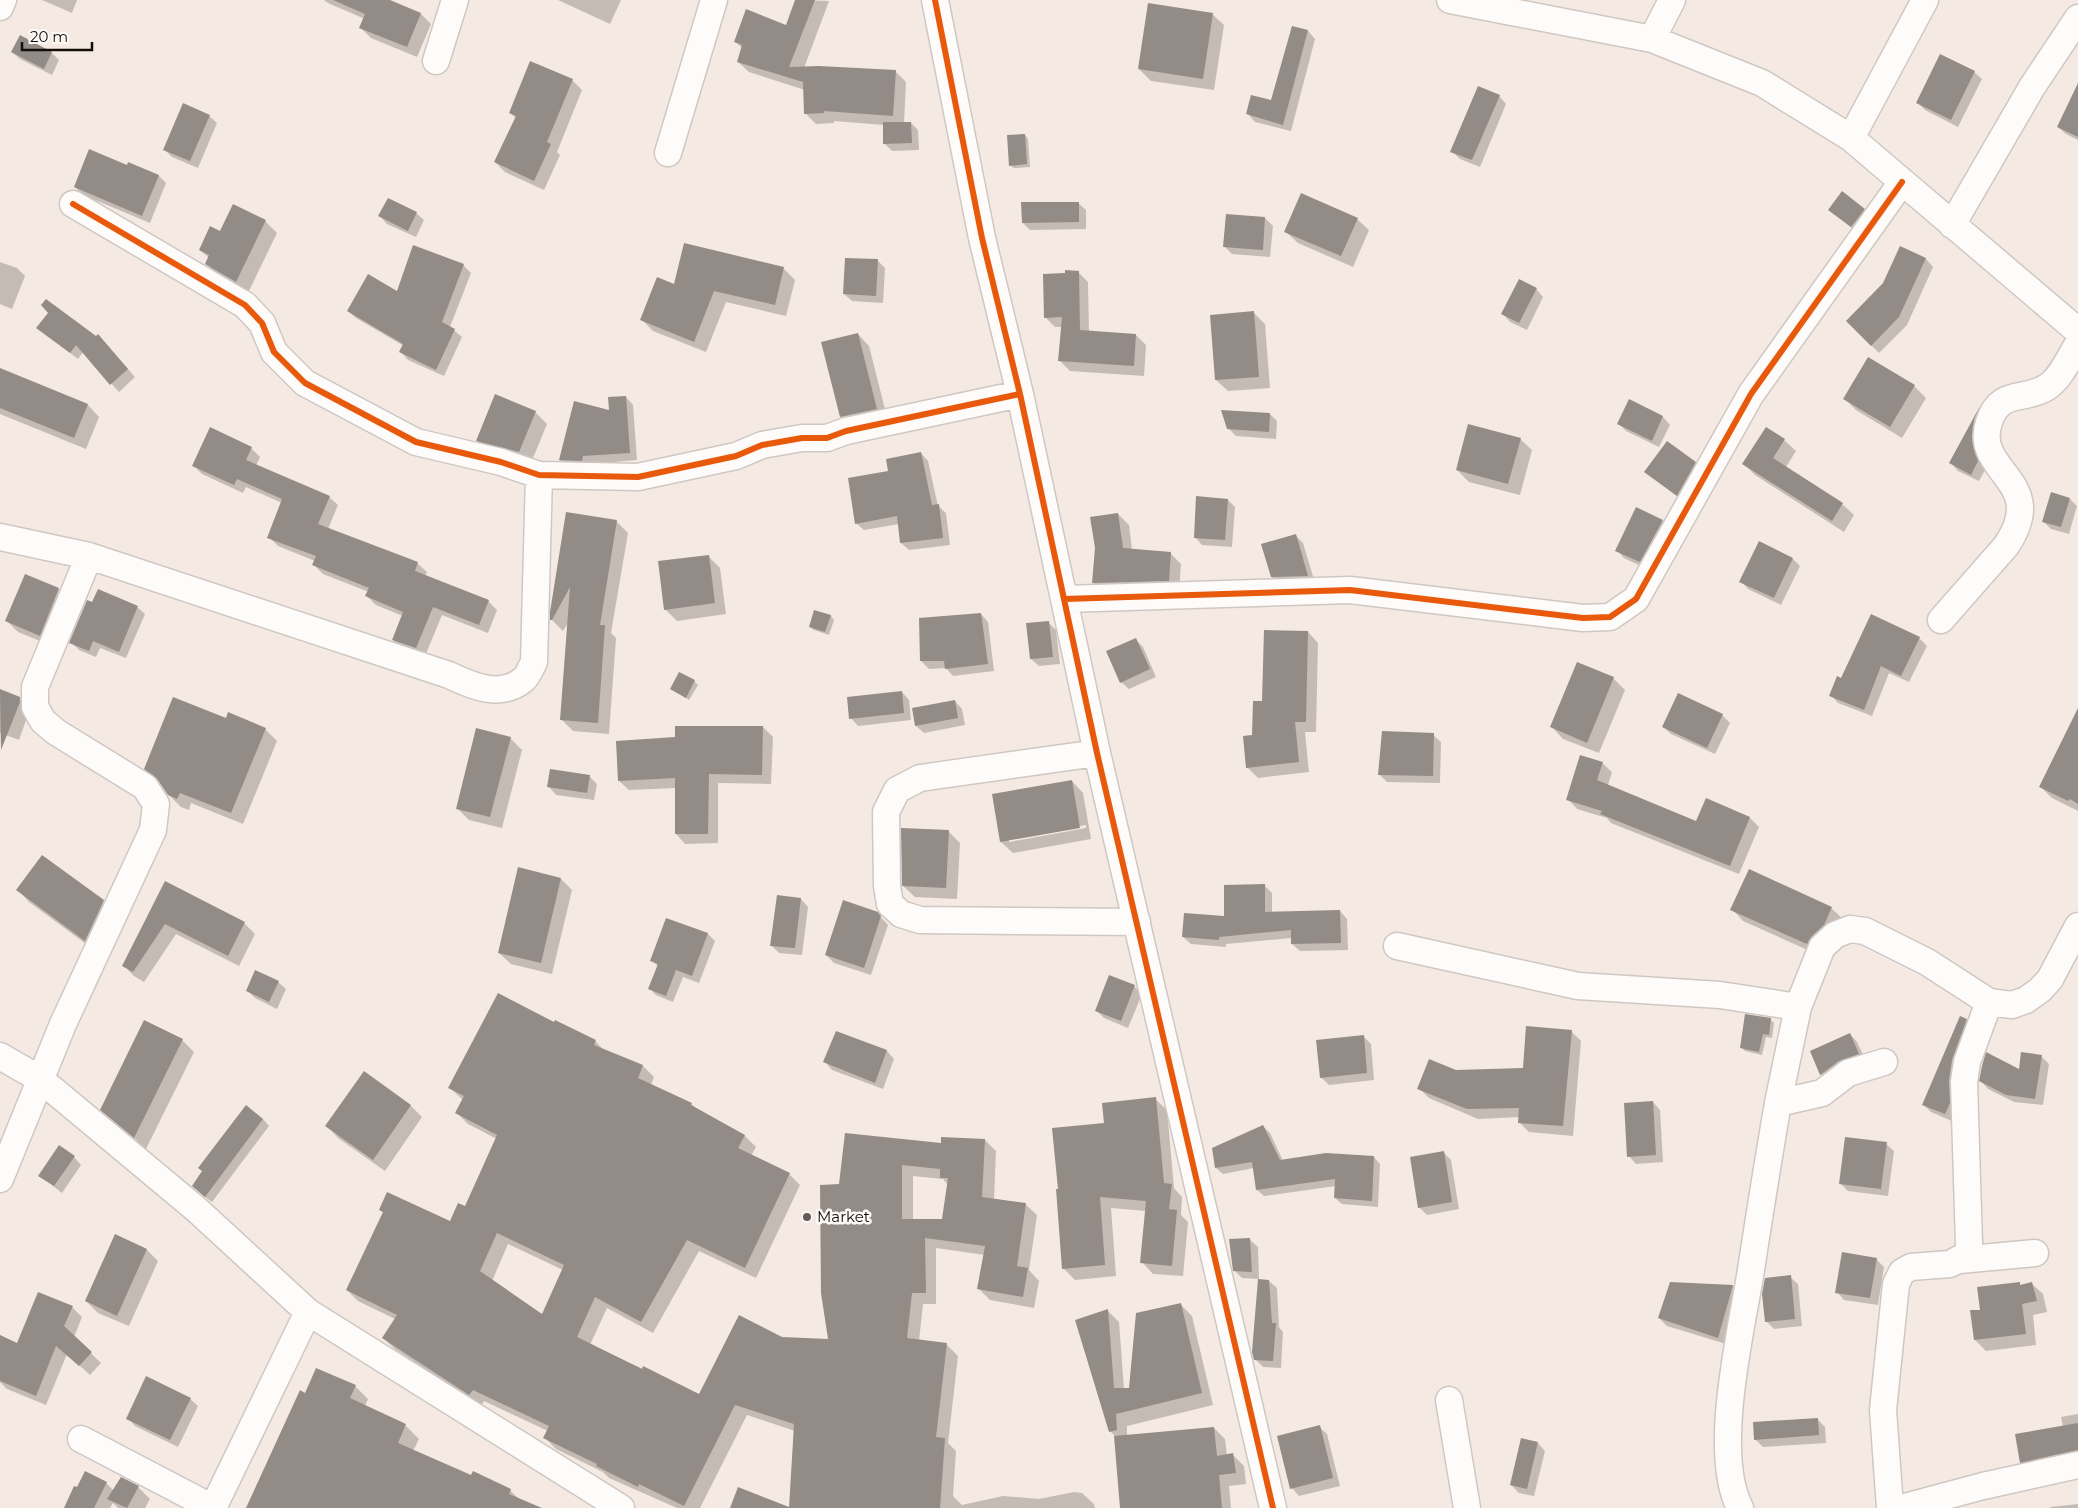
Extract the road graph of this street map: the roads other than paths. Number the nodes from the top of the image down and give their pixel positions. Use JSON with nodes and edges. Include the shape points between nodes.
{"nodes":[{"id":1,"x":3,"y":0,"type":"edge"},
{"id":2,"x":455,"y":0,"type":"edge"},
{"id":3,"x":714,"y":0,"type":"edge"},
{"id":4,"x":935,"y":0,"type":"edge"},
{"id":5,"x":1450,"y":0,"type":"edge"},
{"id":6,"x":1672,"y":0,"type":"edge"},
{"id":7,"x":1925,"y":0,"type":"edge"},
{"id":8,"x":0,"y":7,"type":"edge"},
{"id":9,"x":2078,"y":18,"type":"edge"},
{"id":10,"x":1652,"y":39,"type":"junction"},
{"id":11,"x":436,"y":61,"type":"dead end"},
{"id":12,"x":1850,"y":138,"type":"junction"},
{"id":13,"x":668,"y":153,"type":"dead end"},
{"id":14,"x":1902,"y":182,"type":"junction"},
{"id":15,"x":73,"y":204,"type":"dead end"},
{"id":16,"x":1952,"y":224,"type":"junction"},
{"id":17,"x":2078,"y":331,"type":"edge"},
{"id":18,"x":2078,"y":344,"type":"edge"},
{"id":19,"x":1020,"y":394,"type":"junction"},
{"id":20,"x":540,"y":475,"type":"junction"},
{"id":21,"x":0,"y":537,"type":"edge"},
{"id":22,"x":89,"y":556,"type":"junction"},
{"id":23,"x":1064,"y":600,"type":"junction"},
{"id":24,"x":1941,"y":620,"type":"dead end"},
{"id":25,"x":1097,"y":753,"type":"junction"},
{"id":26,"x":1137,"y":922,"type":"junction"},
{"id":27,"x":2078,"y":926,"type":"edge"},
{"id":28,"x":1397,"y":946,"type":"dead end"},
{"id":29,"x":1989,"y":1002,"type":"junction"},
{"id":30,"x":1798,"y":1007,"type":"junction"},
{"id":31,"x":0,"y":1056,"type":"edge"},
{"id":32,"x":1884,"y":1062,"type":"dead end"},
{"id":33,"x":40,"y":1079,"type":"junction"},
{"id":34,"x":1778,"y":1103,"type":"junction"},
{"id":35,"x":0,"y":1179,"type":"edge"},
{"id":36,"x":2035,"y":1253,"type":"dead end"},
{"id":37,"x":1960,"y":1260,"type":"junction"},
{"id":38,"x":308,"y":1312,"type":"junction"},
{"id":39,"x":1448,"y":1400,"type":"dead end"},
{"id":40,"x":81,"y":1439,"type":"dead end"},
{"id":41,"x":2078,"y":1465,"type":"edge"},
{"id":42,"x":1982,"y":1497,"type":"edge"},
{"id":43,"x":213,"y":1508,"type":"edge"},
{"id":44,"x":621,"y":1508,"type":"edge"},
{"id":45,"x":1273,"y":1508,"type":"edge"},
{"id":46,"x":1467,"y":1508,"type":"edge"},
{"id":47,"x":1740,"y":1508,"type":"edge"},
{"id":48,"x":1890,"y":1508,"type":"edge"},
{"id":49,"x":1901,"y":1508,"type":"edge"}],
"edges":[{"from":1,"to":8,"type":"street"},
{"from":2,"to":11,"type":"street"},
{"from":3,"to":13,"type":"street"},
{"from":4,"to":19,"type":"street","via":[[982,238]]},
{"from":5,"to":10,"type":"street"},
{"from":6,"to":10,"type":"street"},
{"from":7,"to":12,"type":"street"},
{"from":9,"to":16,"type":"street","via":[[2032,87]]},
{"from":10,"to":12,"type":"street","via":[[1762,83]]},
{"from":12,"to":14,"type":"street"},
{"from":14,"to":16,"type":"street"},
{"from":14,"to":23,"type":"street","via":[[1751,394],[1636,599],[1610,617],[1583,618],[1350,590]]},
{"from":15,"to":20,"type":"street","via":[[245,305],[262,323],[274,352],[305,383],[416,442],[501,462]]},
{"from":16,"to":17,"type":"street"},
{"from":18,"to":24,"type":"street","via":[[2048,386],[2003,400],[1995,408],[1986,433],[1987,446],[2015,488],[2020,502],[2020,519],[2006,546]]},
{"from":19,"to":20,"type":"street","via":[[846,431],[827,438],[802,438],[762,445],[736,456],[638,477]]},
{"from":19,"to":23,"type":"street"},
{"from":20,"to":22,"type":"street","via":[[534,662],[525,679],[506,690],[476,688],[449,675]]},
{"from":21,"to":22,"type":"street"},
{"from":22,"to":33,"type":"street","via":[[35,687],[36,707],[43,721],[56,732],[144,787],[156,804],[153,830]]},
{"from":23,"to":25,"type":"street"},
{"from":25,"to":26,"type":"street"},
{"from":25,"to":26,"type":"street","via":[[920,778],[897,790],[886,812],[890,904],[901,914],[920,920]]},
{"from":26,"to":45,"type":"street"},
{"from":27,"to":29,"type":"street","via":[[2050,979],[2040,990],[2012,1005]]},
{"from":28,"to":30,"type":"street","via":[[1578,986],[1720,994]]},
{"from":29,"to":30,"type":"street","via":[[1920,958],[1865,931],[1850,929],[1822,947]]},
{"from":29,"to":37,"type":"street","via":[[1967,1062],[1964,1082],[1969,1244],[1968,1254]]},
{"from":30,"to":34,"type":"street"},
{"from":31,"to":33,"type":"street"},
{"from":32,"to":34,"type":"street","via":[[1848,1073],[1822,1093]]},
{"from":33,"to":35,"type":"street"},
{"from":33,"to":38,"type":"street","via":[[196,1209]]},
{"from":34,"to":47,"type":"street","via":[[1731,1395],[1728,1458],[1730,1483]]},
{"from":36,"to":37,"type":"street"},
{"from":37,"to":48,"type":"street","via":[[1950,1264],[1912,1267],[1902,1272],[1896,1284],[1884,1410]]},
{"from":38,"to":43,"type":"street"},
{"from":38,"to":44,"type":"street"},
{"from":39,"to":46,"type":"street"},
{"from":40,"to":43,"type":"street"},
{"from":41,"to":42,"type":"street"},
{"from":42,"to":49,"type":"street"}]}
